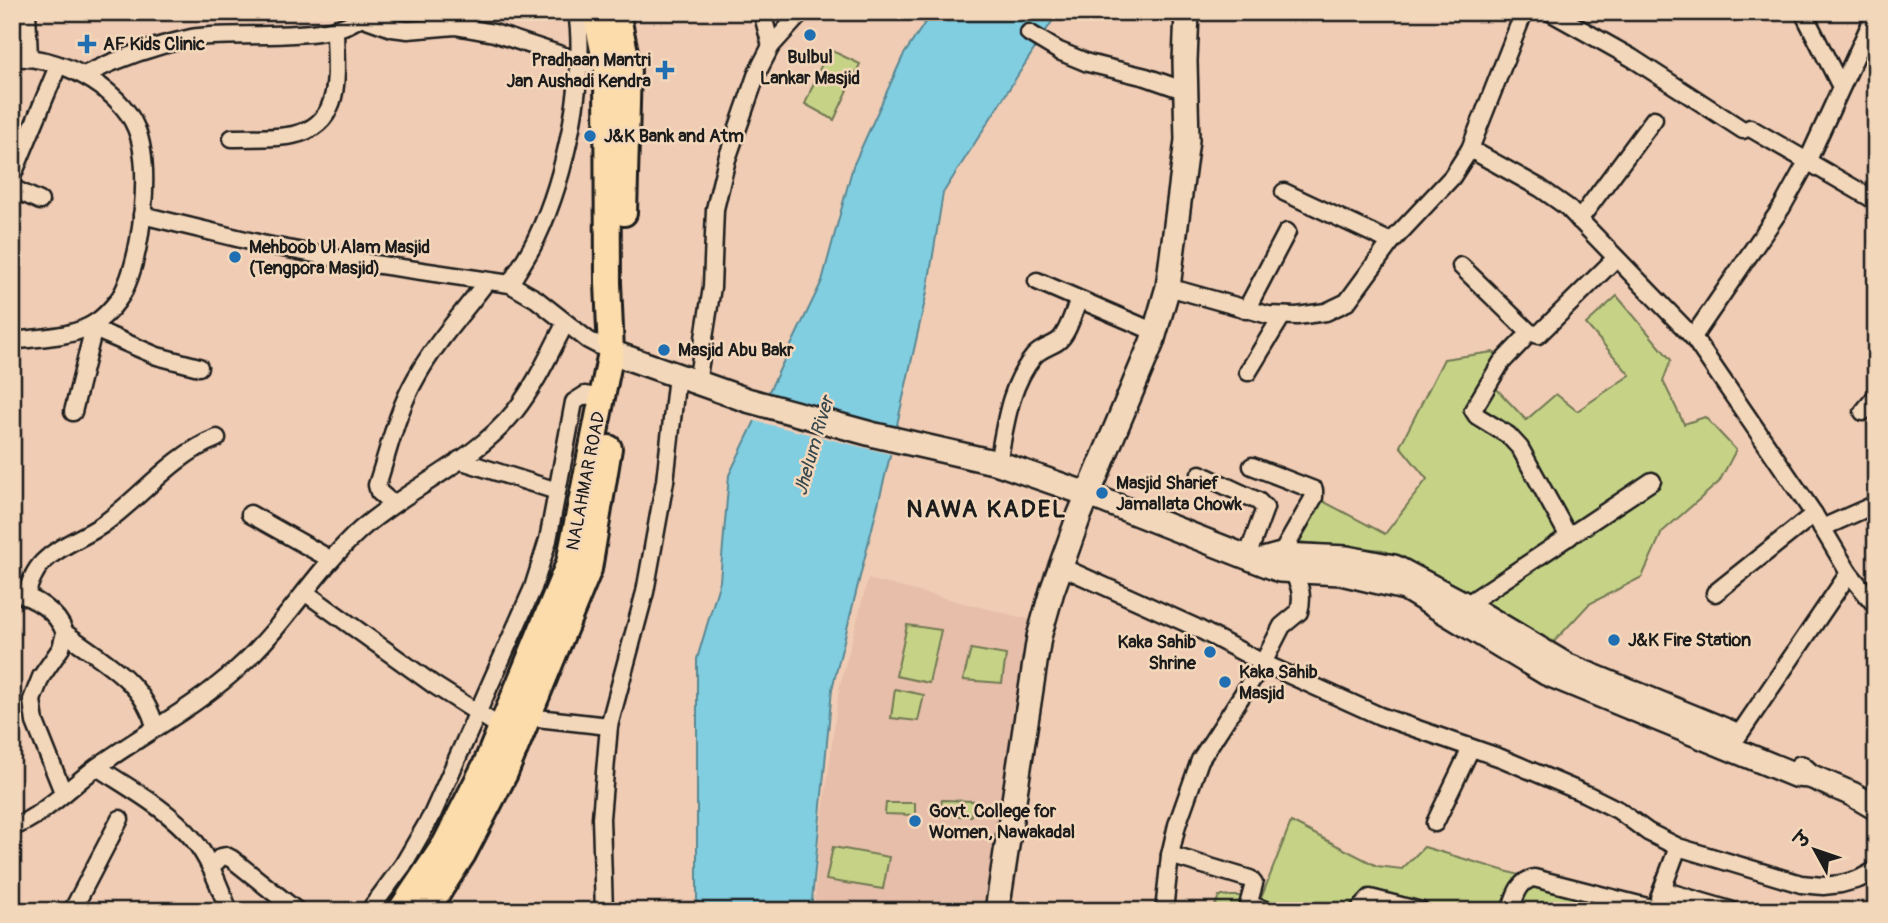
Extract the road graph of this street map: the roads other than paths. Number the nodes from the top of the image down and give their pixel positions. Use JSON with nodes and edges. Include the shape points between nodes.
{"nodes":[{"id":1,"x":27,"y":12,"type":"edge"},
{"id":2,"x":577,"y":12,"type":"edge"},
{"id":3,"x":595,"y":12,"type":"edge"},
{"id":4,"x":617,"y":12,"type":"edge"},
{"id":5,"x":762,"y":12,"type":"edge"},
{"id":6,"x":802,"y":12,"type":"edge"},
{"id":7,"x":1187,"y":12,"type":"edge"},
{"id":8,"x":1524,"y":12,"type":"edge"},
{"id":9,"x":1550,"y":12,"type":"edge"},
{"id":10,"x":1803,"y":12,"type":"edge"},
{"id":11,"x":1876,"y":12,"type":"edge"},
{"id":12,"x":363,"y":15,"type":"edge"},
{"id":13,"x":335,"y":29,"type":"junction"},
{"id":14,"x":1028,"y":33,"type":"dead end"},
{"id":15,"x":771,"y":46,"type":"junction"},
{"id":16,"x":29,"y":57,"type":"junction"},
{"id":17,"x":12,"y":58,"type":"edge"},
{"id":18,"x":581,"y":62,"type":"junction"},
{"id":19,"x":58,"y":66,"type":"junction"},
{"id":20,"x":617,"y":68,"type":"junction"},
{"id":21,"x":84,"y":75,"type":"junction"},
{"id":22,"x":1841,"y":87,"type":"junction"},
{"id":23,"x":1186,"y":91,"type":"junction"},
{"id":24,"x":1654,"y":119,"type":"dead end"},
{"id":25,"x":232,"y":138,"type":"dead end"},
{"id":26,"x":1470,"y":149,"type":"junction"},
{"id":27,"x":1807,"y":162,"type":"junction"},
{"id":28,"x":12,"y":177,"type":"edge"},
{"id":29,"x":12,"y":188,"type":"edge"},
{"id":30,"x":1284,"y":192,"type":"dead end"},
{"id":31,"x":40,"y":201,"type":"dead end"},
{"id":32,"x":1876,"y":201,"type":"edge"},
{"id":33,"x":142,"y":215,"type":"junction"},
{"id":34,"x":1579,"y":220,"type":"junction"},
{"id":35,"x":1287,"y":232,"type":"dead end"},
{"id":36,"x":1391,"y":242,"type":"junction"},
{"id":37,"x":1616,"y":258,"type":"junction"},
{"id":38,"x":1461,"y":266,"type":"dead end"},
{"id":39,"x":487,"y":281,"type":"junction"},
{"id":40,"x":1037,"y":282,"type":"dead end"},
{"id":41,"x":510,"y":284,"type":"junction"},
{"id":42,"x":1168,"y":287,"type":"junction"},
{"id":43,"x":1079,"y":300,"type":"junction"},
{"id":44,"x":1246,"y":310,"type":"junction"},
{"id":45,"x":1282,"y":316,"type":"junction"},
{"id":46,"x":565,"y":324,"type":"junction"},
{"id":47,"x":94,"y":326,"type":"junction"},
{"id":48,"x":1155,"y":332,"type":"junction"},
{"id":49,"x":1693,"y":337,"type":"junction"},
{"id":50,"x":1523,"y":340,"type":"dead end"},
{"id":51,"x":12,"y":341,"type":"edge"},
{"id":52,"x":618,"y":354,"type":"junction"},
{"id":53,"x":199,"y":367,"type":"dead end"},
{"id":54,"x":1248,"y":372,"type":"dead end"},
{"id":55,"x":687,"y":379,"type":"junction"},
{"id":56,"x":1876,"y":396,"type":"edge"},
{"id":57,"x":603,"y":398,"type":"junction"},
{"id":58,"x":73,"y":411,"type":"dead end"},
{"id":59,"x":1863,"y":412,"type":"dead end"},
{"id":60,"x":217,"y":438,"type":"dead end"},
{"id":61,"x":459,"y":460,"type":"junction"},
{"id":62,"x":998,"y":463,"type":"junction"},
{"id":63,"x":1252,"y":466,"type":"dead end"},
{"id":64,"x":1200,"y":474,"type":"dead end"},
{"id":65,"x":1652,"y":481,"type":"dead end"},
{"id":66,"x":557,"y":491,"type":"junction"},
{"id":67,"x":1087,"y":494,"type":"junction"},
{"id":68,"x":393,"y":504,"type":"junction"},
{"id":69,"x":1876,"y":504,"type":"edge"},
{"id":70,"x":250,"y":514,"type":"dead end"},
{"id":71,"x":1814,"y":514,"type":"junction"},
{"id":72,"x":1822,"y":528,"type":"junction"},
{"id":73,"x":1569,"y":537,"type":"junction"},
{"id":74,"x":330,"y":559,"type":"junction"},
{"id":75,"x":1253,"y":559,"type":"junction"},
{"id":76,"x":1287,"y":564,"type":"junction"},
{"id":77,"x":1062,"y":566,"type":"junction"},
{"id":78,"x":1849,"y":573,"type":"junction"},
{"id":79,"x":19,"y":593,"type":"edge"},
{"id":80,"x":306,"y":593,"type":"junction"},
{"id":81,"x":1715,"y":593,"type":"dead end"},
{"id":82,"x":1466,"y":604,"type":"junction"},
{"id":83,"x":1876,"y":606,"type":"edge"},
{"id":84,"x":65,"y":633,"type":"junction"},
{"id":85,"x":1263,"y":663,"type":"junction"},
{"id":86,"x":478,"y":713,"type":"junction"},
{"id":87,"x":609,"y":726,"type":"junction"},
{"id":88,"x":155,"y":727,"type":"junction"},
{"id":89,"x":516,"y":728,"type":"junction"},
{"id":90,"x":1738,"y":736,"type":"junction"},
{"id":91,"x":1471,"y":748,"type":"junction"},
{"id":92,"x":97,"y":767,"type":"junction"},
{"id":93,"x":1810,"y":776,"type":"junction"},
{"id":94,"x":63,"y":792,"type":"junction"},
{"id":95,"x":1876,"y":808,"type":"edge"},
{"id":96,"x":120,"y":819,"type":"dead end"},
{"id":97,"x":1435,"y":822,"type":"dead end"},
{"id":98,"x":12,"y":827,"type":"edge"},
{"id":99,"x":1678,"y":847,"type":"junction"},
{"id":100,"x":1170,"y":855,"type":"junction"},
{"id":101,"x":211,"y":867,"type":"junction"},
{"id":102,"x":1876,"y":870,"type":"edge"},
{"id":103,"x":1662,"y":890,"type":"junction"},
{"id":104,"x":1655,"y":910,"type":"edge"},
{"id":105,"x":1731,"y":910,"type":"edge"},
{"id":106,"x":72,"y":911,"type":"edge"},
{"id":107,"x":229,"y":911,"type":"edge"},
{"id":108,"x":298,"y":911,"type":"edge"},
{"id":109,"x":369,"y":911,"type":"edge"},
{"id":110,"x":400,"y":911,"type":"edge"},
{"id":111,"x":425,"y":911,"type":"edge"},
{"id":112,"x":604,"y":911,"type":"edge"},
{"id":113,"x":997,"y":911,"type":"edge"},
{"id":114,"x":1164,"y":911,"type":"edge"},
{"id":115,"x":1269,"y":911,"type":"edge"},
{"id":116,"x":1358,"y":911,"type":"edge"},
{"id":117,"x":1421,"y":911,"type":"edge"},
{"id":118,"x":1510,"y":911,"type":"edge"}],
"edges":[{"from":1,"to":16,"type":"street"},
{"from":2,"to":18,"type":"street"},
{"from":3,"to":20,"type":"main road","name":"NALAHMAR ROAD"},
{"from":4,"to":20,"type":"main road","name":"NALAHMAR ROAD"},
{"from":5,"to":15,"type":"street"},
{"from":6,"to":15,"type":"street"},
{"from":7,"to":23,"type":"main road"},
{"from":8,"to":26,"type":"street"},
{"from":9,"to":27,"type":"street"},
{"from":10,"to":22,"type":"street"},
{"from":11,"to":22,"type":"street"},
{"from":12,"to":13,"type":"street"},
{"from":12,"to":18,"type":"street","via":[[392,28],[455,26],[494,33]]},
{"from":13,"to":21,"type":"street","via":[[195,38],[145,49]]},
{"from":13,"to":25,"type":"street","via":[[335,93],[327,114],[314,128],[292,135]]},
{"from":14,"to":23,"type":"street","via":[[1088,63]]},
{"from":15,"to":55,"type":"street","via":[[727,159],[715,209],[712,287]]},
{"from":16,"to":17,"type":"street"},
{"from":16,"to":19,"type":"street"},
{"from":18,"to":20,"type":"street"},
{"from":18,"to":41,"type":"street","via":[[553,198]]},
{"from":19,"to":21,"type":"street"},
{"from":19,"to":28,"type":"street"},
{"from":20,"to":52,"type":"main road","name":"NALAHMAR ROAD","via":[[608,283]]},
{"from":21,"to":33,"type":"street","via":[[114,96],[136,127],[145,163]]},
{"from":22,"to":27,"type":"street"},
{"from":23,"to":42,"type":"main road","via":[[1187,140]]},
{"from":24,"to":34,"type":"street"},
{"from":26,"to":34,"type":"street","via":[[1540,188]]},
{"from":26,"to":36,"type":"street","via":[[1452,177]]},
{"from":27,"to":32,"type":"street"},
{"from":27,"to":49,"type":"street","via":[[1782,207]]},
{"from":29,"to":31,"type":"street"},
{"from":30,"to":36,"type":"street"},
{"from":33,"to":39,"type":"street","via":[[275,246]]},
{"from":33,"to":47,"type":"street","via":[[125,289]]},
{"from":34,"to":37,"type":"street"},
{"from":35,"to":44,"type":"street"},
{"from":36,"to":45,"type":"street","via":[[1347,302],[1326,313]]},
{"from":37,"to":38,"type":"street","via":[[1538,335],[1529,332]]},
{"from":37,"to":49,"type":"street"},
{"from":39,"to":41,"type":"street"},
{"from":39,"to":68,"type":"street","via":[[435,348],[400,411],[377,485]]},
{"from":40,"to":43,"type":"street"},
{"from":41,"to":46,"type":"street"},
{"from":42,"to":44,"type":"street"},
{"from":42,"to":48,"type":"main road"},
{"from":43,"to":48,"type":"street"},
{"from":43,"to":62,"type":"street","via":[[1064,335],[1035,355],[1018,381]]},
{"from":44,"to":45,"type":"street"},
{"from":45,"to":54,"type":"street"},
{"from":46,"to":52,"type":"street"},
{"from":46,"to":61,"type":"street","via":[[516,410],[487,442]]},
{"from":47,"to":51,"type":"street","via":[[70,334]]},
{"from":47,"to":53,"type":"street","via":[[157,356]]},
{"from":47,"to":58,"type":"street"},
{"from":48,"to":67,"type":"main road"},
{"from":49,"to":71,"type":"street"},
{"from":50,"to":73,"type":"street","via":[[1501,363],[1473,410],[1520,448]]},
{"from":52,"to":55,"type":"main road"},
{"from":52,"to":57,"type":"main road","name":"NALAHMAR ROAD"},
{"from":52,"to":89,"type":"main road","name":"NALAHMAR ROAD","via":[[589,569]]},
{"from":55,"to":62,"type":"main road","via":[[875,435]]},
{"from":55,"to":87,"type":"street","via":[[645,592]]},
{"from":56,"to":59,"type":"street"},
{"from":57,"to":66,"type":"street","via":[[585,395],[573,402]]},
{"from":57,"to":89,"type":"main road","name":"NALAHMAR ROAD","via":[[569,563]]},
{"from":60,"to":79,"type":"street","via":[[195,446],[101,525],[60,548]]},
{"from":61,"to":66,"type":"street"},
{"from":61,"to":68,"type":"street"},
{"from":62,"to":67,"type":"main road"},
{"from":63,"to":76,"type":"street","via":[[1314,490]]},
{"from":64,"to":75,"type":"street","via":[[1265,508]]},
{"from":65,"to":73,"type":"street"},
{"from":66,"to":86,"type":"street","via":[[533,588]]},
{"from":67,"to":75,"type":"main road"},
{"from":67,"to":77,"type":"main road"},
{"from":68,"to":74,"type":"street"},
{"from":69,"to":72,"type":"street"},
{"from":70,"to":74,"type":"street"},
{"from":71,"to":72,"type":"street"},
{"from":71,"to":81,"type":"street"},
{"from":72,"to":78,"type":"street"},
{"from":73,"to":82,"type":"street"},
{"from":74,"to":80,"type":"street"},
{"from":75,"to":76,"type":"main road","via":[[1280,570]]},
{"from":76,"to":82,"type":"main road","via":[[1347,558],[1394,567]]},
{"from":76,"to":85,"type":"street","via":[[1302,594],[1299,612],[1282,626]]},
{"from":76,"to":93,"type":"main road","via":[[1405,588],[1546,673],[1795,775]]},
{"from":77,"to":85,"type":"street"},
{"from":77,"to":113,"type":"main road","via":[[1039,637]]},
{"from":78,"to":83,"type":"street"},
{"from":78,"to":90,"type":"street"},
{"from":79,"to":84,"type":"street","via":[[41,604],[62,623]]},
{"from":80,"to":86,"type":"street"},
{"from":80,"to":88,"type":"street","via":[[238,668]]},
{"from":82,"to":90,"type":"main road","via":[[1568,666]]},
{"from":84,"to":88,"type":"street","via":[[141,693]]},
{"from":84,"to":94,"type":"street","via":[[32,700],[34,722]]},
{"from":85,"to":91,"type":"street","via":[[1380,716]]},
{"from":85,"to":100,"type":"street","via":[[1200,760]]},
{"from":86,"to":89,"type":"street"},
{"from":86,"to":109,"type":"street","via":[[432,815]]},
{"from":87,"to":89,"type":"street"},
{"from":87,"to":112,"type":"street","via":[[601,818]]},
{"from":88,"to":92,"type":"street"},
{"from":89,"to":110,"type":"main road","name":"NALAHMAR ROAD","via":[[486,764],[445,844]]},
{"from":89,"to":111,"type":"main road","name":"NALAHMAR ROAD","via":[[505,773],[463,854]]},
{"from":90,"to":93,"type":"main road"},
{"from":91,"to":97,"type":"street"},
{"from":91,"to":99,"type":"street","via":[[1586,794]]},
{"from":92,"to":94,"type":"street"},
{"from":92,"to":101,"type":"street","via":[[163,812],[192,838]]},
{"from":93,"to":95,"type":"main road"},
{"from":94,"to":98,"type":"street"},
{"from":96,"to":106,"type":"street"},
{"from":99,"to":102,"type":"street","via":[[1801,884],[1842,884]]},
{"from":99,"to":103,"type":"street"},
{"from":100,"to":114,"type":"street"},
{"from":100,"to":115,"type":"street","via":[[1250,878],[1254,884],[1249,902]]},
{"from":101,"to":107,"type":"street"},
{"from":101,"to":108,"type":"street","via":[[221,857],[232,859]]},
{"from":103,"to":104,"type":"street"},
{"from":103,"to":105,"type":"street"},
{"from":104,"to":118,"type":"street","via":[[1534,878],[1522,884]]},
{"from":116,"to":117,"type":"street","via":[[1370,898]]}]}
